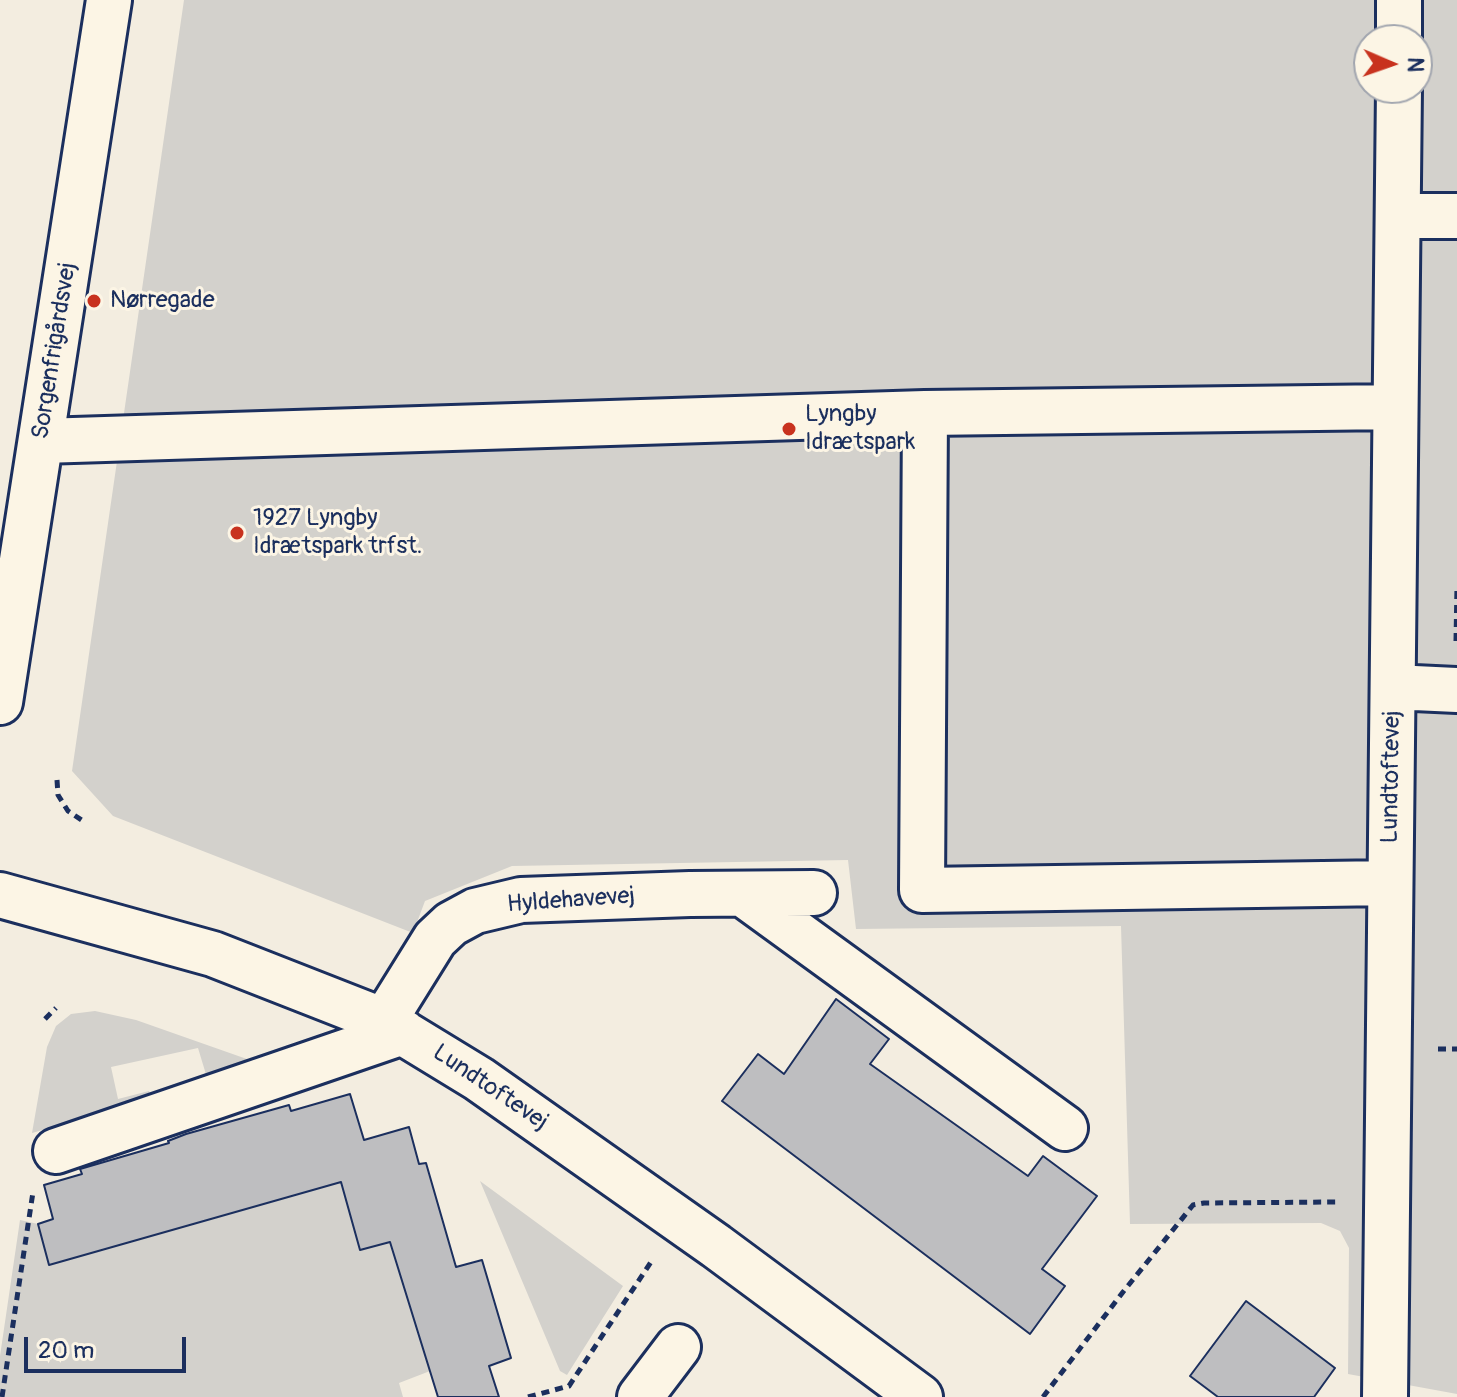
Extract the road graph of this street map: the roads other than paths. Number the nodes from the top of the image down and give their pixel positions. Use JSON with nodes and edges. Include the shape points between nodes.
{"nodes":[{"id":1,"x":109,"y":0,"type":"edge"},
{"id":2,"x":1399,"y":0,"type":"edge"},
{"id":3,"x":1399,"y":24,"type":"edge"},
{"id":4,"x":1399,"y":104,"type":"edge"},
{"id":5,"x":1398,"y":216,"type":"junction"},
{"id":6,"x":1457,"y":216,"type":"edge"},
{"id":7,"x":1395,"y":407,"type":"junction"},
{"id":8,"x":925,"y":413,"type":"junction"},
{"id":9,"x":42,"y":441,"type":"junction"},
{"id":10,"x":1393,"y":687,"type":"junction"},
{"id":11,"x":1457,"y":690,"type":"edge"},
{"id":12,"x":0,"y":702,"type":"edge"},
{"id":13,"x":1390,"y":883,"type":"junction"},
{"id":14,"x":814,"y":893,"type":"dead end"},
{"id":15,"x":743,"y":894,"type":"junction"},
{"id":16,"x":0,"y":895,"type":"edge"},
{"id":17,"x":393,"y":1027,"type":"junction"},
{"id":18,"x":1065,"y":1128,"type":"dead end"},
{"id":19,"x":56,"y":1151,"type":"road end"},
{"id":20,"x":678,"y":1347,"type":"dead end"},
{"id":21,"x":640,"y":1397,"type":"edge"},
{"id":22,"x":920,"y":1397,"type":"edge"},
{"id":23,"x":1385,"y":1397,"type":"edge"}],
"edges":[{"from":1,"to":9,"type":"street","name":"Sorgenfrigårdsvej"},
{"from":2,"to":3,"type":"street"},
{"from":4,"to":5,"type":"street","name":"Lundtoftevej"},
{"from":5,"to":6,"type":"street"},
{"from":5,"to":7,"type":"street","name":"Lundtoftevej"},
{"from":7,"to":8,"type":"street"},
{"from":7,"to":10,"type":"street","name":"Lundtoftevej"},
{"from":8,"to":9,"type":"street"},
{"from":8,"to":13,"type":"street","via":[[922,890]]},
{"from":9,"to":12,"type":"street","name":"Sorgenfrigårdsvej"},
{"from":10,"to":11,"type":"street"},
{"from":10,"to":13,"type":"street","name":"Lundtoftevej"},
{"from":13,"to":23,"type":"street","name":"Lundtoftevej"},
{"from":14,"to":15,"type":"street","name":"Hyldehavevej"},
{"from":15,"to":17,"type":"street","name":"Hyldehavevej","via":[[521,900],[475,911],[435,939]]},
{"from":15,"to":18,"type":"street"},
{"from":16,"to":17,"type":"street","name":"Lundtoftevej","via":[[213,954]]},
{"from":17,"to":19,"type":"street"},
{"from":17,"to":22,"type":"street","name":"Lundtoftevej","via":[[454,1061]]},
{"from":20,"to":21,"type":"street"}]}
